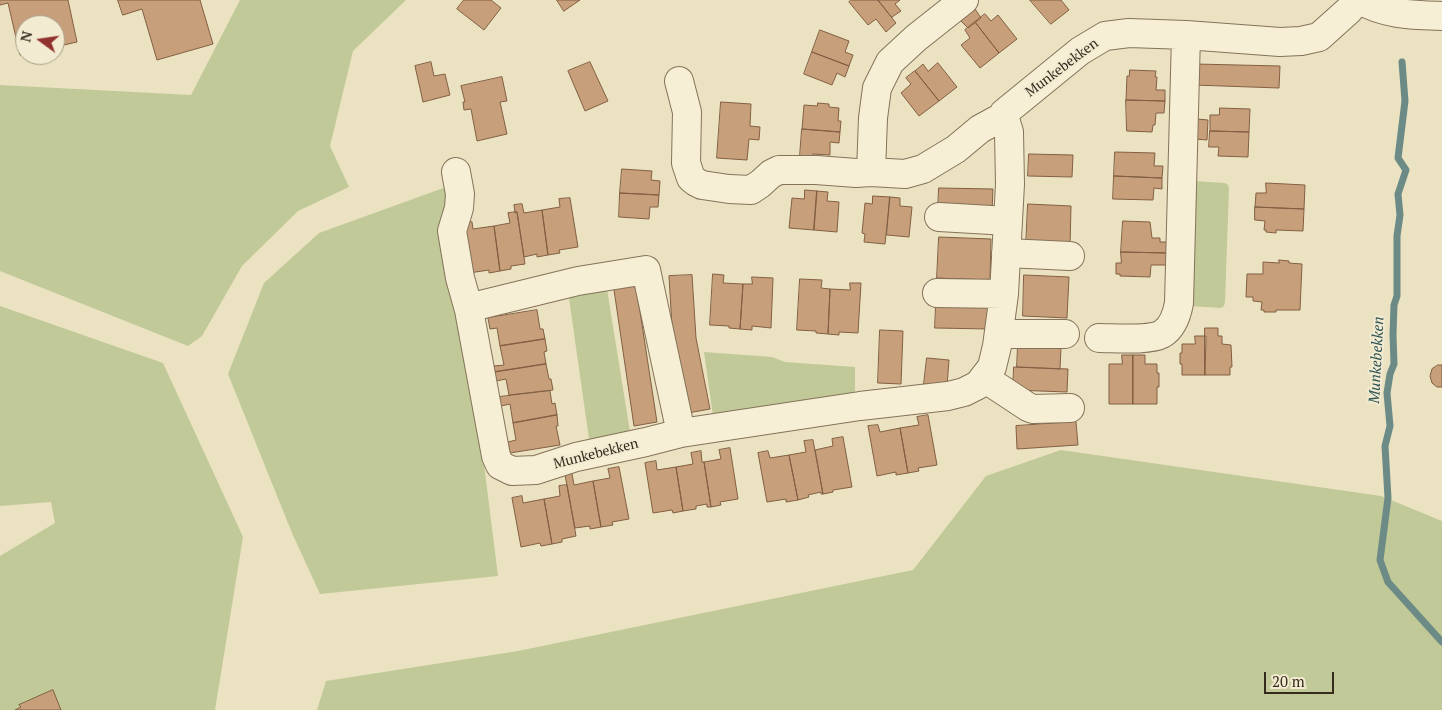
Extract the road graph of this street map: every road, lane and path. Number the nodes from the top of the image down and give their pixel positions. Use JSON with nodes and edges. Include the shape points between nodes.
{"nodes":[{"id":1,"x":964,"y":0,"type":"edge"},
{"id":2,"x":1359,"y":0,"type":"edge"},
{"id":3,"x":1442,"y":16,"type":"edge"},
{"id":4,"x":1186,"y":35,"type":"junction"},
{"id":5,"x":678,"y":81,"type":"dead end"},
{"id":6,"x":1004,"y":116,"type":"junction"},
{"id":7,"x":456,"y":172,"type":"dead end"},
{"id":8,"x":871,"y":172,"type":"junction"},
{"id":9,"x":939,"y":217,"type":"dead end"},
{"id":10,"x":1008,"y":220,"type":"junction"},
{"id":11,"x":1006,"y":253,"type":"junction"},
{"id":12,"x":1070,"y":256,"type":"dead end"},
{"id":13,"x":937,"y":293,"type":"dead end"},
{"id":14,"x":1004,"y":294,"type":"junction"},
{"id":15,"x":469,"y":310,"type":"junction"},
{"id":16,"x":999,"y":334,"type":"junction"},
{"id":17,"x":1065,"y":334,"type":"dead end"},
{"id":18,"x":1099,"y":338,"type":"dead end"},
{"id":19,"x":984,"y":378,"type":"junction"},
{"id":20,"x":1070,"y":408,"type":"dead end"},
{"id":21,"x":681,"y":433,"type":"junction"}],
"edges":[{"from":1,"to":8,"type":"street","via":[[890,62],[877,88]]},
{"from":2,"to":3,"type":"street","name":"Munkebekken","via":[[1384,11]]},
{"from":2,"to":4,"type":"street","name":"Munkebekken","via":[[1319,37],[1301,41]]},
{"from":4,"to":6,"type":"street","name":"Munkebekken","via":[[1129,33],[1105,36],[1080,51]]},
{"from":4,"to":18,"type":"street","via":[[1177,312],[1162,334]]},
{"from":5,"to":8,"type":"street","name":"Munkebekken","via":[[687,112],[686,163],[691,178],[702,186],[751,190],[778,170]]},
{"from":6,"to":8,"type":"street","name":"Munkebekken","via":[[923,169],[905,174]]},
{"from":6,"to":10,"type":"street","via":[[1009,132]]},
{"from":7,"to":15,"type":"street","name":"Munkebekken","via":[[460,194],[452,231]]},
{"from":9,"to":10,"type":"street"},
{"from":10,"to":11,"type":"street"},
{"from":11,"to":12,"type":"street"},
{"from":11,"to":14,"type":"street"},
{"from":13,"to":14,"type":"street"},
{"from":14,"to":16,"type":"street"},
{"from":15,"to":21,"type":"street","name":"Munkebekken","via":[[496,456],[505,468],[512,471],[536,470],[576,457]]},
{"from":15,"to":21,"type":"street","via":[[480,304],[578,281],[646,270]]},
{"from":16,"to":17,"type":"street"},
{"from":16,"to":19,"type":"street","via":[[992,366]]},
{"from":19,"to":20,"type":"street","via":[[1033,409]]},
{"from":19,"to":21,"type":"street","name":"Munkebekken","via":[[964,392],[948,396]]}]}
